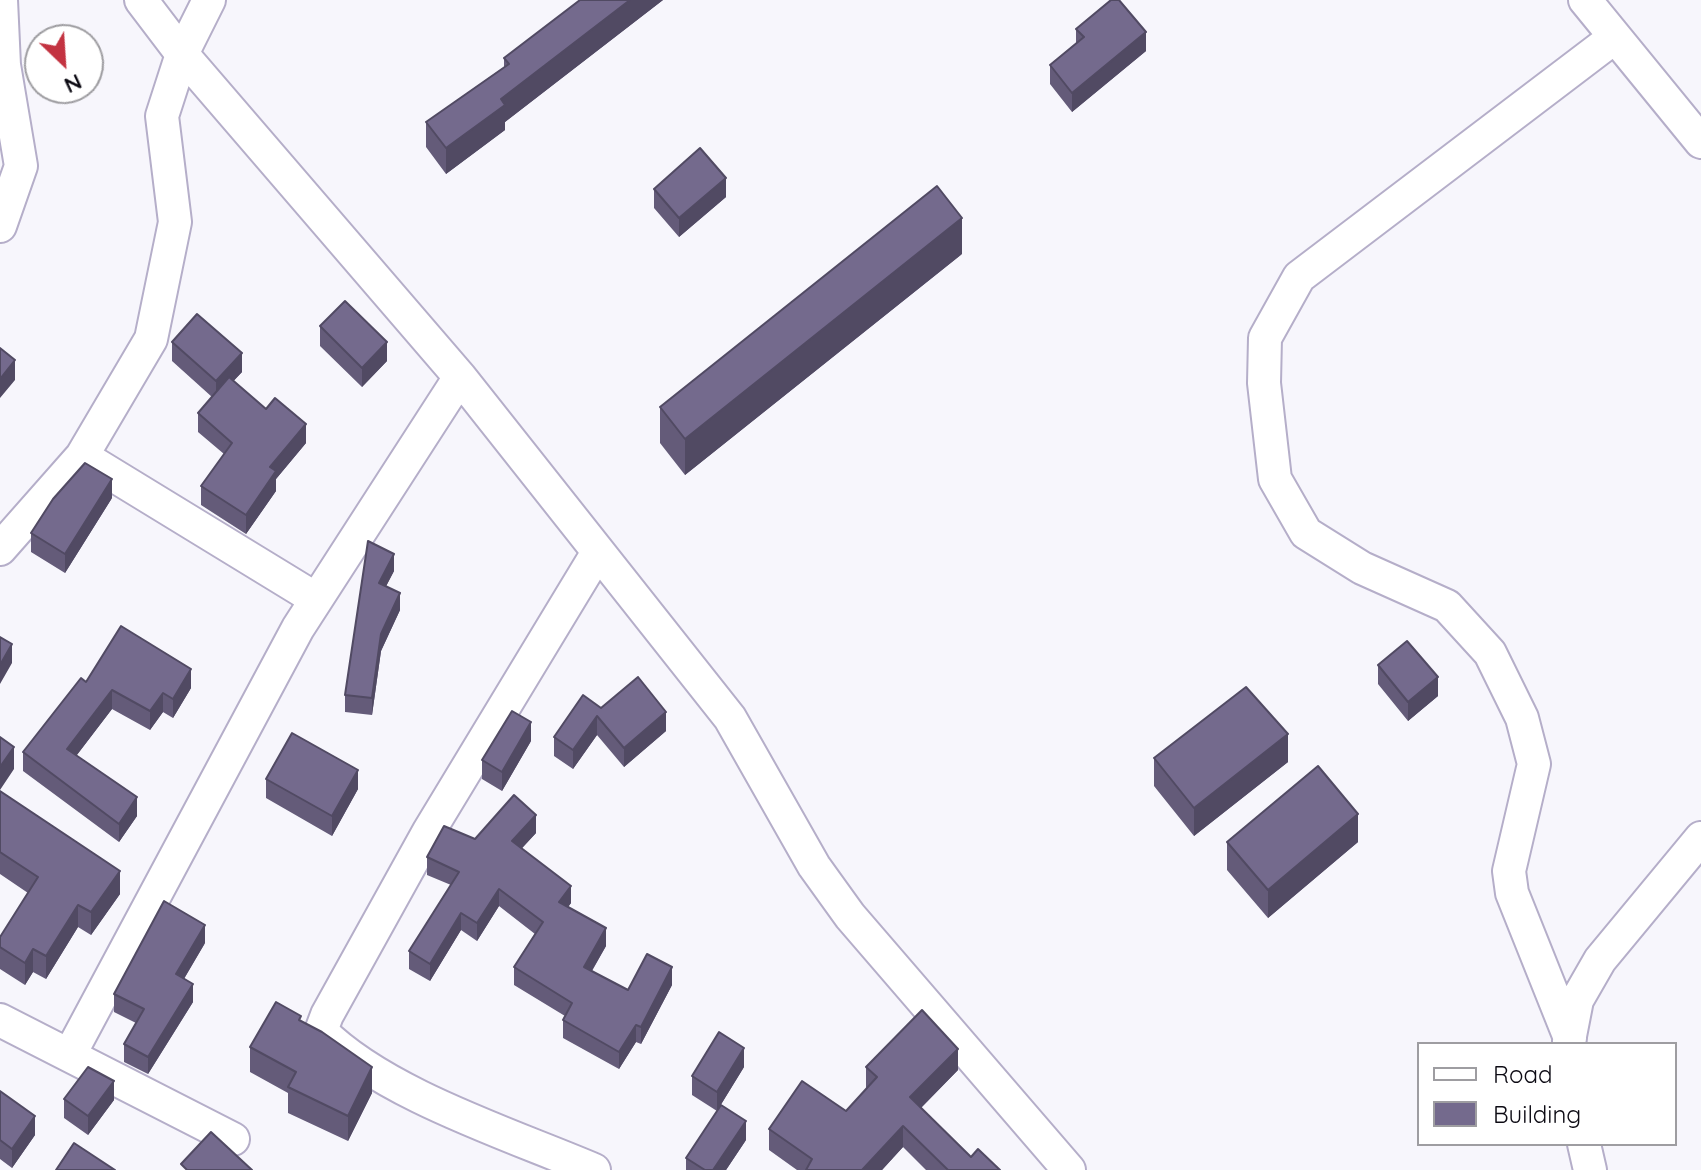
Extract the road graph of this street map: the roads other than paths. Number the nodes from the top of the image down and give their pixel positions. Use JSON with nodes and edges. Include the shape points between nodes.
{"nodes":[{"id":1,"x":1,"y":0,"type":"edge"},
{"id":2,"x":141,"y":0,"type":"edge"},
{"id":3,"x":209,"y":0,"type":"edge"},
{"id":4,"x":1585,"y":0,"type":"edge"},
{"id":5,"x":1615,"y":37,"type":"junction"},
{"id":6,"x":182,"y":54,"type":"junction"},
{"id":7,"x":1701,"y":142,"type":"edge"},
{"id":8,"x":0,"y":226,"type":"edge"},
{"id":9,"x":460,"y":377,"type":"junction"},
{"id":10,"x":82,"y":456,"type":"junction"},
{"id":11,"x":0,"y":549,"type":"edge"},
{"id":12,"x":598,"y":552,"type":"junction"},
{"id":13,"x":316,"y":599,"type":"junction"},
{"id":14,"x":1701,"y":838,"type":"edge"},
{"id":15,"x":0,"y":1020,"type":"edge"},
{"id":16,"x":1569,"y":1041,"type":"edge"},
{"id":17,"x":70,"y":1054,"type":"junction"},
{"id":18,"x":233,"y":1139,"type":"dead end"},
{"id":19,"x":1584,"y":1146,"type":"edge"},
{"id":20,"x":594,"y":1170,"type":"edge"},
{"id":21,"x":1069,"y":1170,"type":"edge"},
{"id":22,"x":1590,"y":1170,"type":"edge"}],
"edges":[{"from":1,"to":8,"type":"street","via":[[4,65],[21,166]]},
{"from":2,"to":6,"type":"street"},
{"from":3,"to":6,"type":"street"},
{"from":4,"to":5,"type":"street"},
{"from":5,"to":7,"type":"street"},
{"from":5,"to":16,"type":"street","via":[[1299,277],[1265,338],[1264,383],[1275,479],[1306,533],[1362,568],[1447,606],[1490,653],[1522,718],[1534,764],[1509,871],[1512,893]]},
{"from":6,"to":9,"type":"street"},
{"from":6,"to":10,"type":"street","via":[[162,116],[175,222],[151,339]]},
{"from":9,"to":12,"type":"street"},
{"from":9,"to":13,"type":"street"},
{"from":10,"to":11,"type":"street"},
{"from":10,"to":13,"type":"street"},
{"from":12,"to":20,"type":"street","via":[[429,831],[321,1031],[338,1049],[418,1095]]},
{"from":12,"to":21,"type":"street","via":[[730,718],[814,866],[850,916]]},
{"from":13,"to":17,"type":"street"},
{"from":14,"to":16,"type":"street","via":[[1600,960],[1577,1000]]},
{"from":15,"to":17,"type":"street"},
{"from":17,"to":18,"type":"street"},
{"from":19,"to":22,"type":"street"}]}
